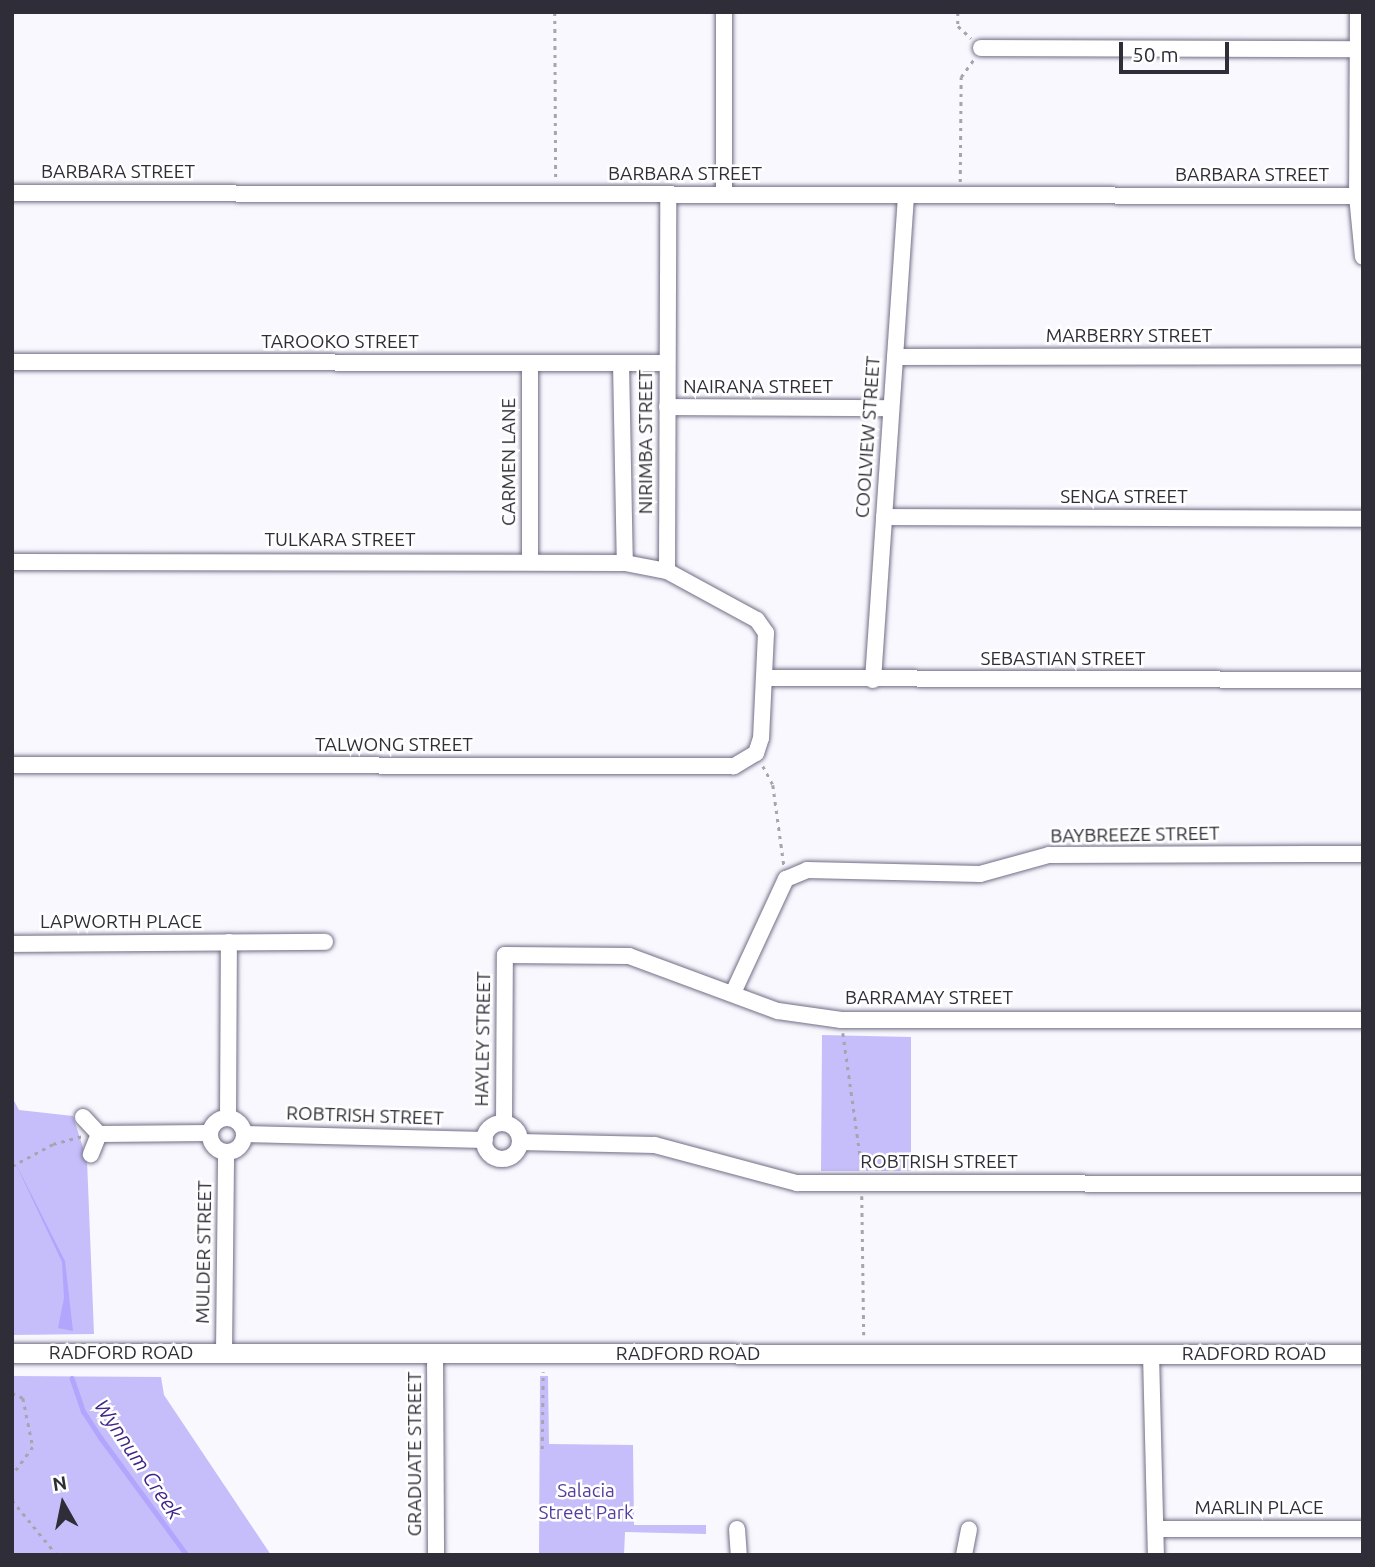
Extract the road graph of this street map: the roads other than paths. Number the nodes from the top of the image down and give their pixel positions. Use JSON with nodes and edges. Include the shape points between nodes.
{"nodes":[{"id":1,"x":724,"y":12,"type":"edge"},
{"id":2,"x":1358,"y":12,"type":"edge"},
{"id":3,"x":981,"y":48,"type":"road end"},
{"id":4,"x":1358,"y":49,"type":"junction"},
{"id":5,"x":12,"y":193,"type":"edge"},
{"id":6,"x":724,"y":195,"type":"junction"},
{"id":7,"x":668,"y":196,"type":"junction"},
{"id":8,"x":906,"y":196,"type":"junction"},
{"id":9,"x":1357,"y":196,"type":"junction"},
{"id":10,"x":1363,"y":257,"type":"edge"},
{"id":11,"x":1363,"y":356,"type":"edge"},
{"id":12,"x":895,"y":357,"type":"junction"},
{"id":13,"x":12,"y":362,"type":"edge"},
{"id":14,"x":530,"y":363,"type":"junction"},
{"id":15,"x":621,"y":363,"type":"junction"},
{"id":16,"x":667,"y":363,"type":"junction"},
{"id":17,"x":667,"y":407,"type":"junction"},
{"id":18,"x":890,"y":408,"type":"junction"},
{"id":19,"x":884,"y":517,"type":"junction"},
{"id":20,"x":1363,"y":519,"type":"edge"},
{"id":21,"x":530,"y":561,"type":"junction"},
{"id":22,"x":12,"y":562,"type":"edge"},
{"id":23,"x":625,"y":563,"type":"junction"},
{"id":24,"x":667,"y":571,"type":"junction"},
{"id":25,"x":764,"y":678,"type":"junction"},
{"id":26,"x":873,"y":680,"type":"junction"},
{"id":27,"x":1363,"y":680,"type":"edge"},
{"id":28,"x":12,"y":765,"type":"edge"},
{"id":29,"x":1363,"y":854,"type":"edge"},
{"id":30,"x":229,"y":942,"type":"junction"},
{"id":31,"x":325,"y":942,"type":"dead end"},
{"id":32,"x":12,"y":944,"type":"edge"},
{"id":33,"x":505,"y":955,"type":"joint"},
{"id":34,"x":733,"y":993,"type":"junction"},
{"id":35,"x":1363,"y":1020,"type":"edge"},
{"id":36,"x":83,"y":1117,"type":"dead end"},
{"id":37,"x":228,"y":1118,"type":"junction"},
{"id":38,"x":503,"y":1123,"type":"junction"},
{"id":39,"x":99,"y":1133,"type":"junction"},
{"id":40,"x":209,"y":1133,"type":"junction"},
{"id":41,"x":244,"y":1134,"type":"junction"},
{"id":42,"x":485,"y":1140,"type":"junction"},
{"id":43,"x":520,"y":1142,"type":"junction"},
{"id":44,"x":226,"y":1152,"type":"junction"},
{"id":45,"x":91,"y":1154,"type":"dead end"},
{"id":46,"x":1363,"y":1184,"type":"edge"},
{"id":47,"x":12,"y":1353,"type":"edge"},
{"id":48,"x":224,"y":1353,"type":"junction"},
{"id":49,"x":435,"y":1354,"type":"junction"},
{"id":50,"x":1151,"y":1354,"type":"junction"},
{"id":51,"x":1363,"y":1354,"type":"edge"},
{"id":52,"x":737,"y":1529,"type":"dead end"},
{"id":53,"x":969,"y":1529,"type":"dead end"},
{"id":54,"x":1363,"y":1529,"type":"edge"},
{"id":55,"x":1156,"y":1530,"type":"junction"},
{"id":56,"x":436,"y":1555,"type":"edge"},
{"id":57,"x":738,"y":1555,"type":"edge"},
{"id":58,"x":964,"y":1555,"type":"edge"},
{"id":59,"x":1156,"y":1555,"type":"edge"}],
"edges":[{"from":1,"to":6,"type":"street"},
{"from":2,"to":4,"type":"street"},
{"from":3,"to":4,"type":"street"},
{"from":4,"to":9,"type":"street"},
{"from":5,"to":7,"type":"street","name":"BARBARA STREET"},
{"from":6,"to":7,"type":"street","name":"BARBARA STREET"},
{"from":6,"to":8,"type":"street","name":"BARBARA STREET"},
{"from":7,"to":16,"type":"street","name":"NIRIMBA STREET"},
{"from":8,"to":9,"type":"street","name":"BARBARA STREET"},
{"from":8,"to":12,"type":"street","name":"COOLVIEW STREET"},
{"from":9,"to":10,"type":"street"},
{"from":11,"to":12,"type":"street","name":"MARBERRY STREET"},
{"from":12,"to":18,"type":"street","name":"COOLVIEW STREET"},
{"from":13,"to":14,"type":"street","name":"TAROOKO STREET"},
{"from":14,"to":15,"type":"street","name":"TAROOKO STREET"},
{"from":14,"to":21,"type":"street","name":"CARMEN LANE"},
{"from":15,"to":16,"type":"street","name":"TAROOKO STREET"},
{"from":15,"to":23,"type":"street","name":"NIRIMBA STREET"},
{"from":16,"to":17,"type":"street","name":"NIRIMBA STREET"},
{"from":17,"to":18,"type":"street","name":"NAIRANA STREET"},
{"from":17,"to":24,"type":"street","name":"NIRIMBA STREET"},
{"from":18,"to":19,"type":"street","name":"COOLVIEW STREET"},
{"from":19,"to":20,"type":"street","name":"SENGA STREET"},
{"from":19,"to":26,"type":"street","name":"COOLVIEW STREET"},
{"from":21,"to":22,"type":"street","name":"TULKARA STREET"},
{"from":21,"to":23,"type":"street","name":"TULKARA STREET"},
{"from":23,"to":24,"type":"street","name":"TULKARA STREET"},
{"from":24,"to":25,"type":"street","via":[[757,620],[766,633]]},
{"from":25,"to":26,"type":"street","name":"SEBASTIAN STREET"},
{"from":25,"to":28,"type":"street","name":"TALWONG STREET","via":[[759,746],[734,766]]},
{"from":26,"to":27,"type":"street","name":"SEBASTIAN STREET"},
{"from":29,"to":34,"type":"street","name":"BAYBREEZE STREET","via":[[1049,855],[980,874],[830,867],[786,879]]},
{"from":30,"to":31,"type":"street","name":"LAPWORTH PLACE"},
{"from":30,"to":32,"type":"street","name":"LAPWORTH PLACE"},
{"from":30,"to":37,"type":"street","name":"LAPWORTH PLACE"},
{"from":33,"to":34,"type":"street","name":"BARRAMAY STREET","via":[[629,956]]},
{"from":33,"to":38,"type":"street","name":"HAYLEY STREET"},
{"from":34,"to":35,"type":"street","name":"BARRAMAY STREET","via":[[778,1011],[841,1020]]},
{"from":36,"to":39,"type":"street"},
{"from":37,"to":40,"type":"street","via":[[219,1119]]},
{"from":37,"to":41,"type":"street","via":[[236,1120]]},
{"from":38,"to":42,"type":"street","via":[[491,1128]]},
{"from":38,"to":43,"type":"street","via":[[516,1129]]},
{"from":39,"to":40,"type":"street"},
{"from":39,"to":45,"type":"street"},
{"from":40,"to":44,"type":"street","via":[[213,1146]]},
{"from":41,"to":42,"type":"street","name":"ROBTRISH STREET"},
{"from":41,"to":44,"type":"street","via":[[240,1146]]},
{"from":42,"to":43,"type":"street","via":[[489,1153],[501,1159],[514,1154]]},
{"from":43,"to":46,"type":"street","name":"ROBTRISH STREET","via":[[655,1145],[797,1183]]},
{"from":44,"to":48,"type":"street","name":"MULDER STREET"},
{"from":47,"to":48,"type":"street","name":"RADFORD ROAD"},
{"from":48,"to":49,"type":"street","name":"RADFORD ROAD"},
{"from":49,"to":50,"type":"street","name":"RADFORD ROAD"},
{"from":49,"to":56,"type":"street","name":"GRADUATE STREET"},
{"from":50,"to":51,"type":"street","name":"RADFORD ROAD"},
{"from":50,"to":55,"type":"street"},
{"from":52,"to":57,"type":"street"},
{"from":53,"to":58,"type":"street"},
{"from":54,"to":55,"type":"street","name":"MARLIN PLACE"},
{"from":55,"to":59,"type":"street"}]}
